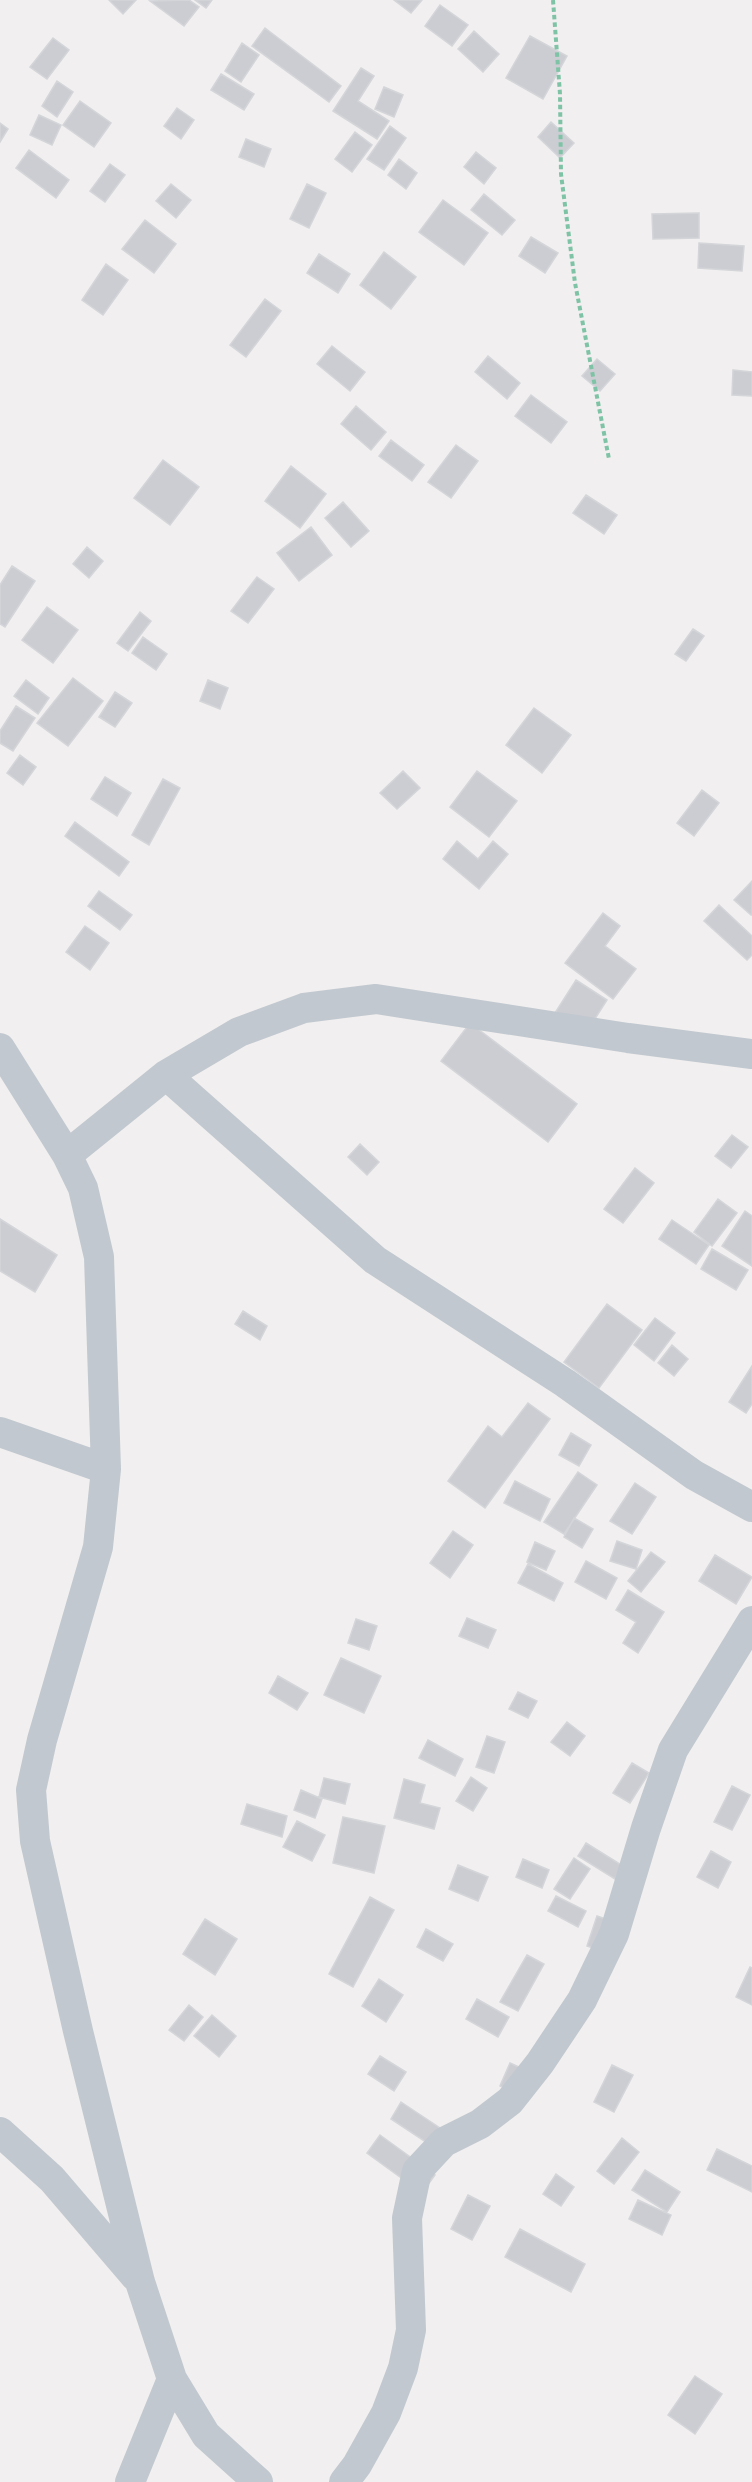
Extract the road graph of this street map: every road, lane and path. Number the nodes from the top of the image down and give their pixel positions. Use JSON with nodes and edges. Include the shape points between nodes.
{"nodes":[{"id":1,"x":553,"y":0,"type":"edge"},
{"id":2,"x":609,"y":459,"type":"dead end"},
{"id":3,"x":0,"y":1048,"type":"edge"},
{"id":4,"x":752,"y":1054,"type":"edge"},
{"id":5,"x":166,"y":1075,"type":"junction"},
{"id":6,"x":67,"y":1155,"type":"junction"},
{"id":7,"x":0,"y":1432,"type":"edge"},
{"id":8,"x":106,"y":1469,"type":"junction"},
{"id":9,"x":752,"y":1507,"type":"edge"},
{"id":10,"x":752,"y":1621,"type":"edge"},
{"id":11,"x":0,"y":2132,"type":"edge"},
{"id":12,"x":140,"y":2282,"type":"junction"},
{"id":13,"x":172,"y":2379,"type":"junction"},
{"id":14,"x":130,"y":2482,"type":"edge"},
{"id":15,"x":258,"y":2482,"type":"edge"},
{"id":16,"x":344,"y":2482,"type":"edge"}],
"edges":[{"from":1,"to":2,"type":"path","via":[[561,174],[575,283]]},
{"from":3,"to":6,"type":"street"},
{"from":4,"to":5,"type":"street","via":[[376,999],[304,1008],[239,1032]]},
{"from":5,"to":6,"type":"street"},
{"from":5,"to":9,"type":"street","via":[[375,1260],[565,1383],[694,1475]]},
{"from":6,"to":8,"type":"street","via":[[83,1188],[99,1257]]},
{"from":7,"to":8,"type":"street"},
{"from":8,"to":12,"type":"street","via":[[98,1547],[31,1790],[35,1841]]},
{"from":10,"to":16,"type":"street","via":[[673,1750],[614,1934],[582,2000],[510,2101],[480,2124],[444,2142],[417,2171],[407,2217],[411,2330],[403,2368],[386,2414]]},
{"from":11,"to":12,"type":"street","via":[[52,2180]]},
{"from":12,"to":13,"type":"street"},
{"from":13,"to":14,"type":"street"},
{"from":13,"to":15,"type":"street","via":[[206,2435]]}]}
